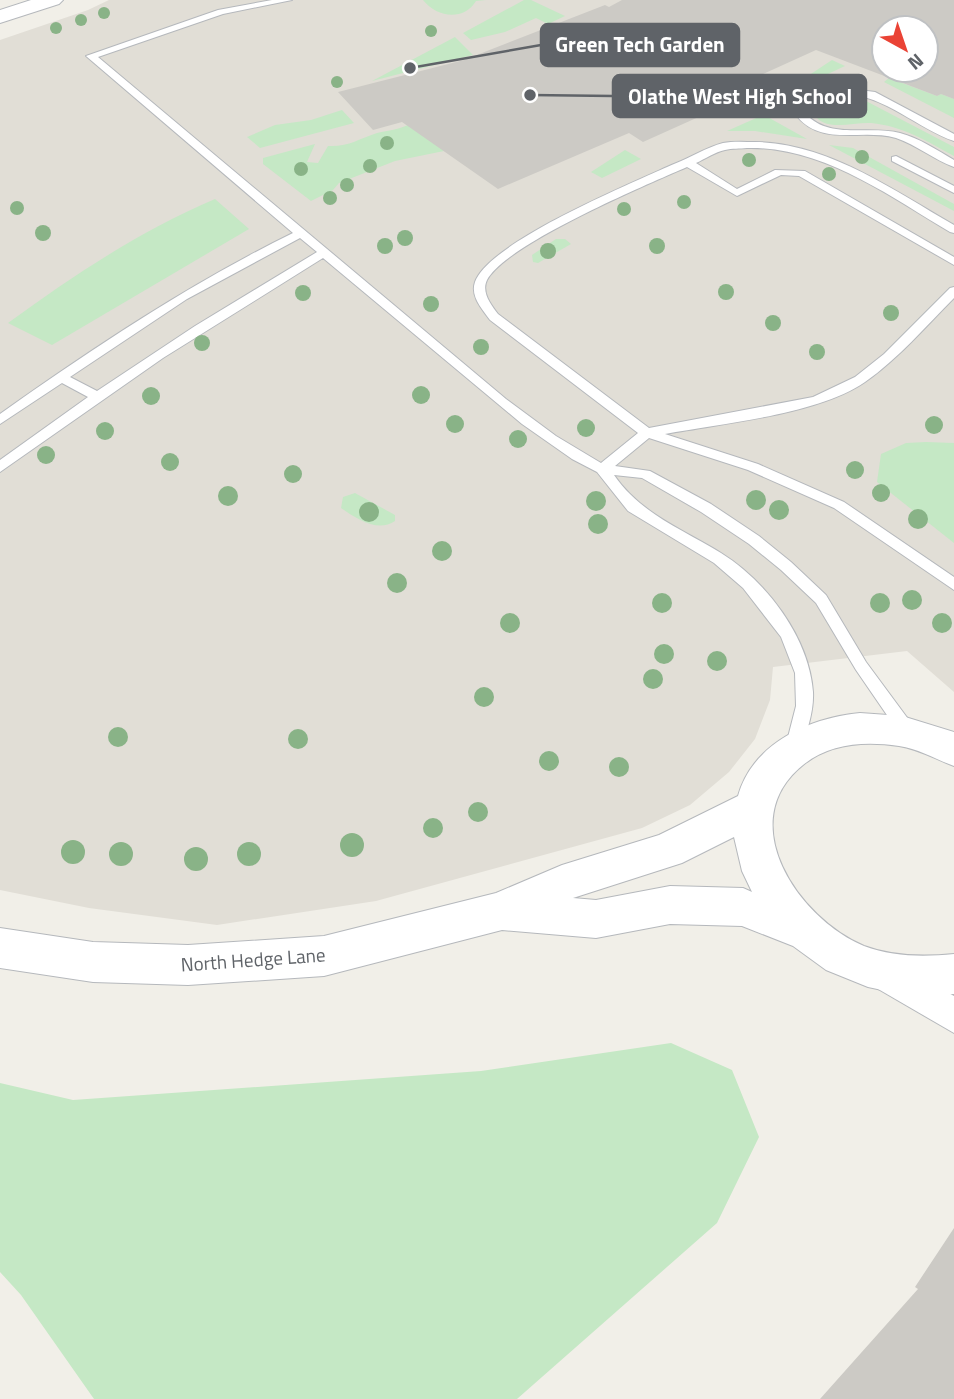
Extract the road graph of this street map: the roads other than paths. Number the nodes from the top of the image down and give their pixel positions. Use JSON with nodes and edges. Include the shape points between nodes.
{"nodes":[{"id":1,"x":52,"y":0,"type":"edge"},
{"id":2,"x":286,"y":0,"type":"edge"},
{"id":3,"x":0,"y":18,"type":"edge"},
{"id":4,"x":954,"y":138,"type":"edge"},
{"id":5,"x":896,"y":159,"type":"dead end"},
{"id":6,"x":687,"y":162,"type":"junction"},
{"id":7,"x":954,"y":164,"type":"edge"},
{"id":8,"x":954,"y":190,"type":"edge"},
{"id":9,"x":954,"y":230,"type":"edge"},
{"id":10,"x":299,"y":234,"type":"junction"},
{"id":11,"x":324,"y":253,"type":"junction"},
{"id":12,"x":954,"y":262,"type":"edge"},
{"id":13,"x":954,"y":291,"type":"edge"},
{"id":14,"x":59,"y":376,"type":"junction"},
{"id":15,"x":96,"y":396,"type":"junction"},
{"id":16,"x":0,"y":419,"type":"edge"},
{"id":17,"x":647,"y":433,"type":"junction"},
{"id":18,"x":0,"y":467,"type":"edge"},
{"id":19,"x":602,"y":468,"type":"junction"},
{"id":20,"x":954,"y":584,"type":"edge"},
{"id":21,"x":908,"y":732,"type":"junction"},
{"id":22,"x":793,"y":748,"type":"junction"},
{"id":23,"x":954,"y":750,"type":"edge"},
{"id":24,"x":753,"y":808,"type":"junction"},
{"id":25,"x":502,"y":911,"type":"junction"},
{"id":26,"x":804,"y":931,"type":"junction"},
{"id":27,"x":0,"y":948,"type":"edge"},
{"id":28,"x":881,"y":972,"type":"junction"},
{"id":29,"x":954,"y":974,"type":"edge"},
{"id":30,"x":954,"y":1016,"type":"edge"}],
"edges":[{"from":1,"to":3,"type":"street"},
{"from":2,"to":10,"type":"lane","via":[[221,12],[90,56]]},
{"from":4,"to":7,"type":"lane","via":[[860,91],[840,92],[806,106],[800,114],[818,130],[898,136]]},
{"from":5,"to":8,"type":"lane"},
{"from":6,"to":9,"type":"lane","via":[[725,146],[751,143],[821,156]]},
{"from":6,"to":12,"type":"lane","via":[[737,193],[779,172],[801,173]]},
{"from":6,"to":17,"type":"lane","via":[[534,237],[488,271],[481,282],[480,295],[494,317]]},
{"from":10,"to":11,"type":"lane"},
{"from":10,"to":14,"type":"lane","via":[[209,281]]},
{"from":11,"to":15,"type":"lane","via":[[195,328]]},
{"from":11,"to":19,"type":"lane","via":[[483,386],[573,455]]},
{"from":13,"to":17,"type":"lane","via":[[879,365],[816,401]]},
{"from":14,"to":15,"type":"lane"},
{"from":14,"to":16,"type":"lane"},
{"from":15,"to":18,"type":"lane"},
{"from":17,"to":19,"type":"lane"},
{"from":17,"to":20,"type":"lane","via":[[753,467],[839,505]]},
{"from":19,"to":21,"type":"lane","via":[[645,474],[706,508],[786,566],[821,599]]},
{"from":19,"to":22,"type":"lane","via":[[624,500],[723,562],[781,624],[805,689],[804,713]]},
{"from":21,"to":22,"type":"street","via":[[866,727],[827,733]]},
{"from":21,"to":23,"type":"street"},
{"from":22,"to":24,"type":"street","via":[[768,774]]},
{"from":24,"to":25,"type":"street","name":"North Hedge Lane","via":[[668,849],[562,883]]},
{"from":24,"to":26,"type":"street","via":[[754,850],[771,892]]},
{"from":25,"to":26,"type":"street","name":"North Hedge Lane","via":[[596,919],[670,905],[743,907]]},
{"from":25,"to":27,"type":"street","name":"North Hedge Lane","via":[[324,956],[188,965],[93,961]]},
{"from":26,"to":28,"type":"street","via":[[840,956]]},
{"from":28,"to":29,"type":"street","via":[[927,978]]},
{"from":28,"to":30,"type":"street"}]}
